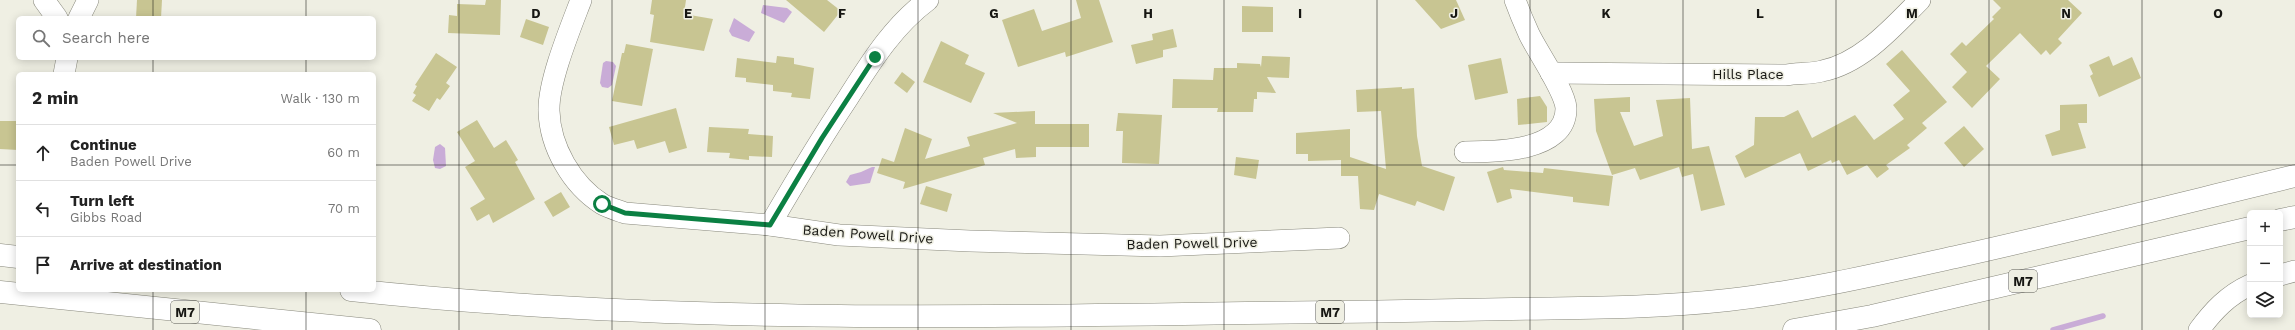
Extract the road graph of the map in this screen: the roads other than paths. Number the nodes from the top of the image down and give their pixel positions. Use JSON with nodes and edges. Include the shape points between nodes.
{"nodes":[{"id":1,"x":44,"y":0,"type":"edge"},
{"id":2,"x":88,"y":0,"type":"edge"},
{"id":3,"x":580,"y":0,"type":"edge"},
{"id":4,"x":928,"y":0,"type":"edge"},
{"id":5,"x":1514,"y":0,"type":"edge"},
{"id":6,"x":1920,"y":0,"type":"edge"},
{"id":7,"x":56,"y":16,"type":"edge"},
{"id":8,"x":80,"y":16,"type":"edge"},
{"id":9,"x":67,"y":60,"type":"edge"},
{"id":10,"x":64,"y":72,"type":"edge"},
{"id":11,"x":1551,"y":73,"type":"junction"},
{"id":12,"x":1465,"y":152,"type":"dead end"},
{"id":13,"x":2295,"y":176,"type":"edge"},
{"id":14,"x":2295,"y":217,"type":"edge"},
{"id":15,"x":2283,"y":219,"type":"edge"},
{"id":16,"x":770,"y":225,"type":"junction"},
{"id":17,"x":2247,"y":229,"type":"edge"},
{"id":18,"x":1339,"y":238,"type":"dead end"},
{"id":19,"x":0,"y":255,"type":"edge"},
{"id":20,"x":16,"y":257,"type":"edge"},
{"id":21,"x":2295,"y":271,"type":"edge"},
{"id":22,"x":2283,"y":274,"type":"edge"},
{"id":23,"x":2247,"y":286,"type":"edge"},
{"id":24,"x":0,"y":292,"type":"edge"},
{"id":25,"x":373,"y":292,"type":"edge"},
{"id":26,"x":370,"y":330,"type":"edge"},
{"id":27,"x":1794,"y":330,"type":"edge"},
{"id":28,"x":2199,"y":330,"type":"edge"}],
"edges":[{"from":1,"to":7,"type":"street"},
{"from":2,"to":8,"type":"street"},
{"from":3,"to":16,"type":"street","name":"Baden Powell Drive","via":[[561,54],[549,111],[559,154],[571,175],[602,204],[625,213]]},
{"from":4,"to":16,"type":"street","via":[[894,32],[875,57],[822,138]]},
{"from":5,"to":11,"type":"street"},
{"from":6,"to":11,"type":"street","name":"Hills Place","via":[[1881,38],[1855,58],[1823,71],[1786,74]]},
{"from":9,"to":10,"type":"street"},
{"from":11,"to":12,"type":"street","via":[[1566,106],[1565,122],[1558,131],[1532,145],[1500,152]]},
{"from":13,"to":25,"type":"highway","number":"M7","via":[[2008,245],[1780,292],[1724,300],[1611,308],[1099,316],[786,316],[625,312]]},
{"from":14,"to":15,"type":"highway"},
{"from":16,"to":18,"type":"street","name":"Baden Powell Drive","via":[[839,235],[1152,246]]},
{"from":17,"to":27,"type":"highway","number":"M7","via":[[1872,316]]},
{"from":19,"to":20,"type":"highway"},
{"from":21,"to":22,"type":"street"},
{"from":23,"to":28,"type":"street","via":[[2236,291],[2213,311]]},
{"from":24,"to":26,"type":"highway","number":"M7"}]}
